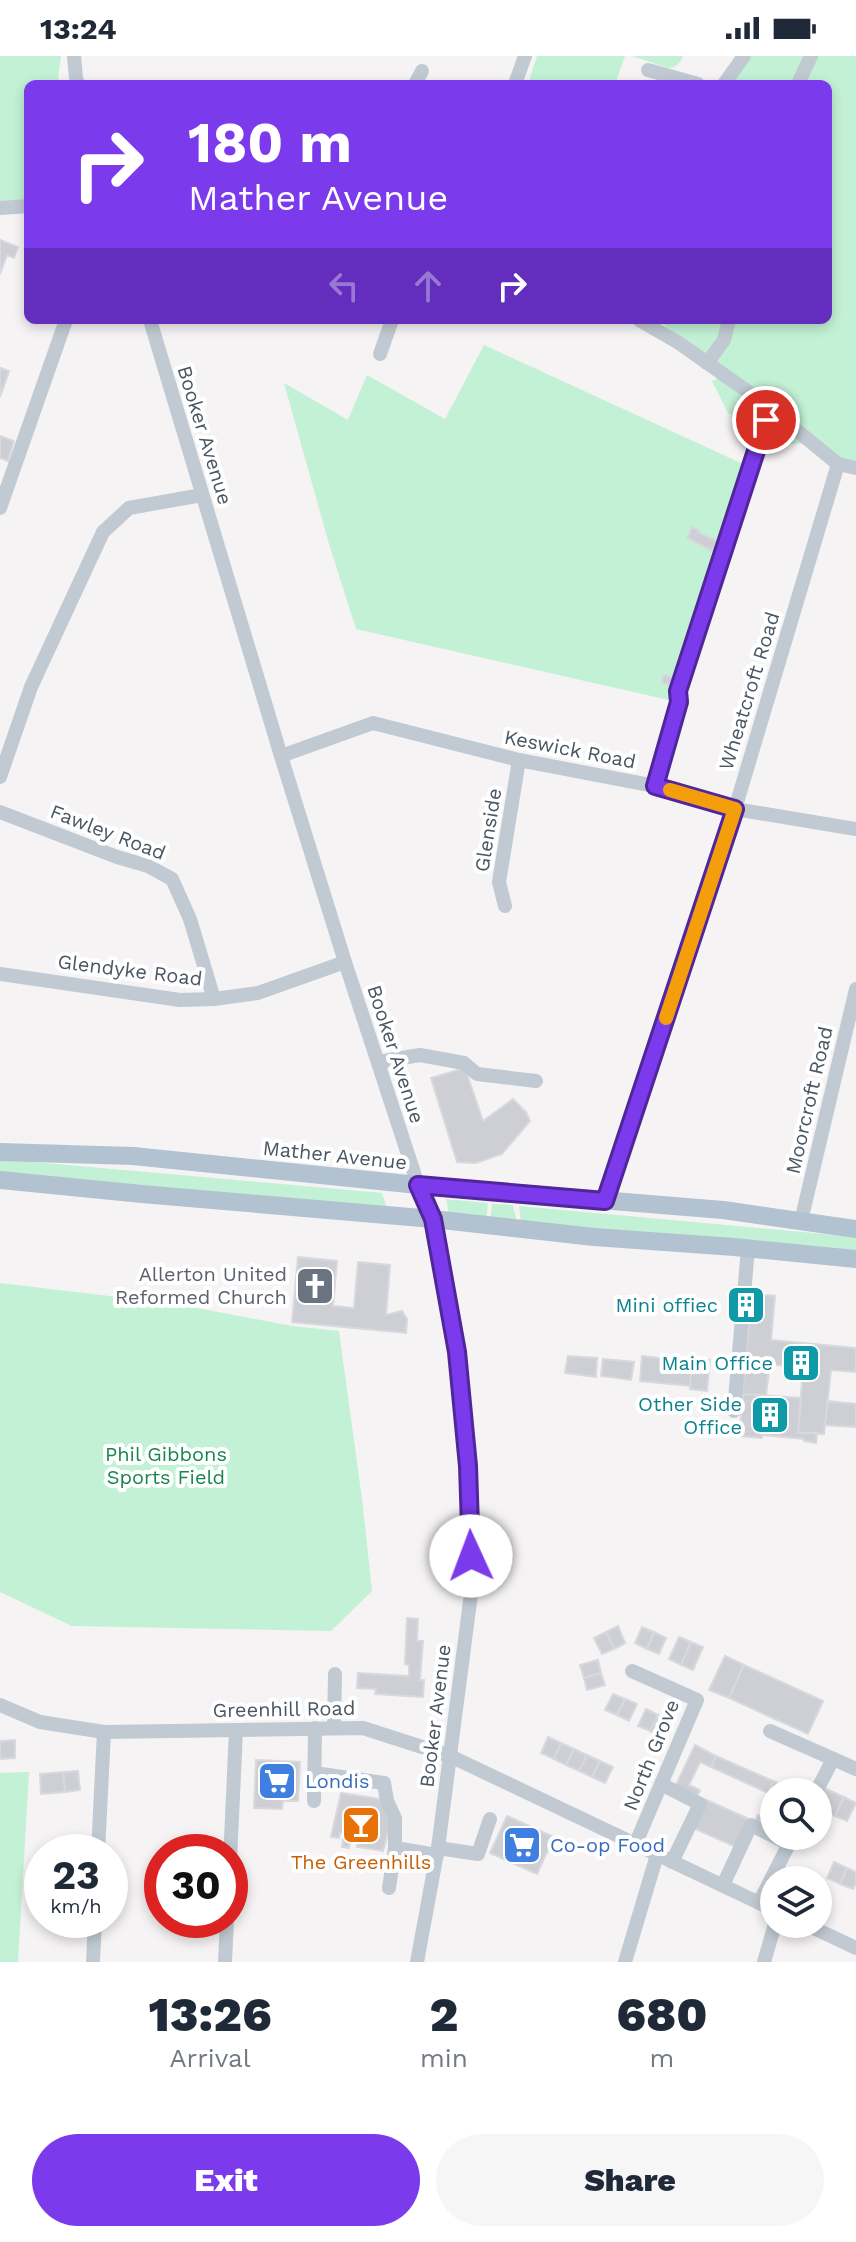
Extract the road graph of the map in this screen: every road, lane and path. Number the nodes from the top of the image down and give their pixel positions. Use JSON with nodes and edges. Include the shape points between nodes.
{"nodes":[{"id":1,"x":74,"y":56,"type":"edge"},
{"id":2,"x":525,"y":56,"type":"edge"},
{"id":3,"x":744,"y":56,"type":"edge"},
{"id":4,"x":811,"y":56,"type":"edge"},
{"id":5,"x":648,"y":70,"type":"dead end"},
{"id":6,"x":77,"y":80,"type":"edge"},
{"id":7,"x":516,"y":80,"type":"edge"},
{"id":8,"x":684,"y":80,"type":"edge"},
{"id":9,"x":727,"y":80,"type":"edge"},
{"id":10,"x":800,"y":80,"type":"edge"},
{"id":11,"x":24,"y":206,"type":"edge"},
{"id":12,"x":0,"y":208,"type":"edge"},
{"id":13,"x":65,"y":324,"type":"edge"},
{"id":14,"x":151,"y":324,"type":"edge"},
{"id":15,"x":391,"y":324,"type":"edge"},
{"id":16,"x":646,"y":324,"type":"edge"},
{"id":17,"x":728,"y":324,"type":"edge"},
{"id":18,"x":380,"y":354,"type":"dead end"},
{"id":19,"x":707,"y":363,"type":"junction"},
{"id":20,"x":770,"y":408,"type":"junction"},
{"id":21,"x":838,"y":464,"type":"junction"},
{"id":22,"x":856,"y":468,"type":"edge"},
{"id":23,"x":202,"y":495,"type":"junction"},
{"id":24,"x":0,"y":508,"type":"edge"},
{"id":25,"x":281,"y":756,"type":"junction"},
{"id":26,"x":519,"y":760,"type":"junction"},
{"id":27,"x":0,"y":777,"type":"edge"},
{"id":28,"x":655,"y":786,"type":"junction"},
{"id":29,"x":735,"y":809,"type":"junction"},
{"id":30,"x":0,"y":812,"type":"edge"},
{"id":31,"x":856,"y":829,"type":"edge"},
{"id":32,"x":505,"y":906,"type":"dead end"},
{"id":33,"x":345,"y":962,"type":"junction"},
{"id":34,"x":0,"y":974,"type":"edge"},
{"id":35,"x":856,"y":989,"type":"edge"},
{"id":36,"x":214,"y":999,"type":"junction"},
{"id":37,"x":378,"y":1062,"type":"junction"},
{"id":38,"x":536,"y":1081,"type":"dead end"},
{"id":39,"x":0,"y":1152,"type":"edge"},
{"id":40,"x":0,"y":1180,"type":"edge"},
{"id":41,"x":418,"y":1185,"type":"junction"},
{"id":42,"x":605,"y":1201,"type":"junction"},
{"id":43,"x":433,"y":1219,"type":"junction"},
{"id":44,"x":801,"y":1221,"type":"junction"},
{"id":45,"x":856,"y":1229,"type":"edge"},
{"id":46,"x":748,"y":1248,"type":"junction"},
{"id":47,"x":856,"y":1259,"type":"edge"},
{"id":48,"x":734,"y":1411,"type":"dead end"},
{"id":49,"x":632,"y":1671,"type":"dead end"},
{"id":50,"x":335,"y":1674,"type":"dead end"},
{"id":51,"x":0,"y":1705,"type":"edge"},
{"id":52,"x":315,"y":1728,"type":"junction"},
{"id":53,"x":334,"y":1728,"type":"junction"},
{"id":54,"x":236,"y":1730,"type":"junction"},
{"id":55,"x":770,"y":1731,"type":"dead end"},
{"id":56,"x":104,"y":1732,"type":"junction"},
{"id":57,"x":450,"y":1756,"type":"junction"},
{"id":58,"x":833,"y":1759,"type":"junction"},
{"id":59,"x":856,"y":1769,"type":"edge"},
{"id":60,"x":314,"y":1773,"type":"junction"},
{"id":61,"x":823,"y":1778,"type":"edge"},
{"id":62,"x":661,"y":1784,"type":"junction"},
{"id":63,"x":314,"y":1801,"type":"dead end"},
{"id":64,"x":490,"y":1819,"type":"dead end"},
{"id":65,"x":760,"y":1828,"type":"edge"},
{"id":66,"x":99,"y":1834,"type":"edge"},
{"id":67,"x":231,"y":1834,"type":"edge"},
{"id":68,"x":635,"y":1845,"type":"junction"},
{"id":69,"x":395,"y":1848,"type":"junction"},
{"id":70,"x":786,"y":1850,"type":"edge"},
{"id":71,"x":438,"y":1852,"type":"junction"},
{"id":72,"x":657,"y":1855,"type":"junction"},
{"id":73,"x":672,"y":1862,"type":"junction"},
{"id":74,"x":723,"y":1885,"type":"junction"},
{"id":75,"x":389,"y":1888,"type":"dead end"},
{"id":76,"x":759,"y":1903,"type":"joint"},
{"id":77,"x":832,"y":1937,"type":"edge"},
{"id":78,"x":94,"y":1938,"type":"edge"},
{"id":79,"x":226,"y":1938,"type":"edge"},
{"id":80,"x":771,"y":1938,"type":"edge"},
{"id":81,"x":856,"y":1948,"type":"edge"},
{"id":82,"x":856,"y":1955,"type":"edge"},
{"id":83,"x":631,"y":1960,"type":"edge"},
{"id":84,"x":93,"y":1962,"type":"edge"},
{"id":85,"x":225,"y":1962,"type":"edge"},
{"id":86,"x":417,"y":1962,"type":"edge"},
{"id":87,"x":764,"y":1962,"type":"edge"},
{"id":88,"x":853,"y":1962,"type":"edge"}],
"edges":[{"from":1,"to":6,"type":"street"},
{"from":2,"to":7,"type":"street"},
{"from":3,"to":9,"type":"street"},
{"from":4,"to":10,"type":"street"},
{"from":5,"to":8,"type":"street"},
{"from":11,"to":12,"type":"street"},
{"from":13,"to":24,"type":"street"},
{"from":14,"to":23,"type":"street","name":"Booker Avenue"},
{"from":15,"to":18,"type":"street"},
{"from":16,"to":19,"type":"street"},
{"from":17,"to":19,"type":"street","via":[[724,340]]},
{"from":19,"to":20,"type":"street"},
{"from":20,"to":21,"type":"street"},
{"from":20,"to":28,"type":"street","via":[[678,691]]},
{"from":21,"to":22,"type":"street"},
{"from":21,"to":29,"type":"street","name":"Wheatcroft Road"},
{"from":23,"to":25,"type":"street","name":"Booker Avenue"},
{"from":23,"to":27,"type":"street","via":[[129,508],[103,532],[31,687]]},
{"from":25,"to":26,"type":"street","name":"Keswick Road","via":[[373,723]]},
{"from":25,"to":33,"type":"street","name":"Booker Avenue"},
{"from":26,"to":28,"type":"street","name":"Keswick Road"},
{"from":26,"to":32,"type":"street","name":"Glenside","via":[[499,882]]},
{"from":28,"to":29,"type":"street","name":"Keswick Road"},
{"from":29,"to":31,"type":"street","name":"Keswick Road"},
{"from":29,"to":42,"type":"street","name":"Wheatcroft Road"},
{"from":30,"to":36,"type":"street","name":"Fawley Road","via":[[172,879]]},
{"from":33,"to":36,"type":"street","name":"Glendyke Road","via":[[258,993]]},
{"from":33,"to":37,"type":"street","name":"Booker Avenue"},
{"from":34,"to":36,"type":"street","name":"Glendyke Road","via":[[180,1000]]},
{"from":35,"to":44,"type":"street","name":"Moorcroft Road"},
{"from":37,"to":38,"type":"street","via":[[420,1055],[464,1063],[477,1074]]},
{"from":37,"to":41,"type":"street","name":"Booker Avenue"},
{"from":39,"to":41,"type":"main road","name":"Mather Avenue","via":[[133,1156]]},
{"from":40,"to":43,"type":"main road"},
{"from":41,"to":42,"type":"main road","name":"Mather Avenue"},
{"from":41,"to":43,"type":"street","name":"Booker Avenue"},
{"from":42,"to":44,"type":"main road","name":"Mather Avenue"},
{"from":43,"to":46,"type":"main road"},
{"from":43,"to":57,"type":"street","name":"Booker Avenue","via":[[457,1352],[469,1481],[472,1586]]},
{"from":44,"to":45,"type":"main road","name":"Mather Avenue"},
{"from":46,"to":47,"type":"main road"},
{"from":46,"to":48,"type":"street"},
{"from":49,"to":62,"type":"street","name":"North Grove","via":[[697,1700]]},
{"from":50,"to":53,"type":"street"},
{"from":51,"to":56,"type":"street","name":"Greenhill Road","via":[[40,1722]]},
{"from":52,"to":53,"type":"street","name":"Greenhill Road"},
{"from":52,"to":54,"type":"street","name":"Greenhill Road"},
{"from":52,"to":60,"type":"street"},
{"from":53,"to":57,"type":"street","name":"Greenhill Road","via":[[363,1728]]},
{"from":54,"to":56,"type":"street","name":"Greenhill Road"},
{"from":54,"to":67,"type":"street"},
{"from":55,"to":58,"type":"street"},
{"from":56,"to":66,"type":"street"},
{"from":57,"to":68,"type":"street","name":"Greenhill Road"},
{"from":57,"to":71,"type":"street","name":"Booker Avenue"},
{"from":58,"to":59,"type":"street"},
{"from":58,"to":61,"type":"street"},
{"from":60,"to":63,"type":"street"},
{"from":60,"to":69,"type":"street","via":[[384,1783],[395,1818]]},
{"from":62,"to":68,"type":"street","name":"North Grove"},
{"from":62,"to":73,"type":"street","via":[[700,1804]]},
{"from":64,"to":71,"type":"street","via":[[478,1854]]},
{"from":65,"to":74,"type":"street","via":[[751,1825]]},
{"from":68,"to":72,"type":"street","name":"Greenhill Road"},
{"from":69,"to":71,"type":"street"},
{"from":69,"to":75,"type":"street"},
{"from":70,"to":76,"type":"street"},
{"from":71,"to":86,"type":"street","name":"Booker Avenue"},
{"from":72,"to":73,"type":"street","name":"Greenhill Road"},
{"from":72,"to":83,"type":"street"},
{"from":73,"to":74,"type":"street","name":"Greenhill Road"},
{"from":74,"to":76,"type":"street","name":"Greenhill Road"},
{"from":77,"to":81,"type":"street"},
{"from":78,"to":84,"type":"street"},
{"from":79,"to":85,"type":"street"},
{"from":80,"to":87,"type":"street"},
{"from":82,"to":88,"type":"street"}]}
